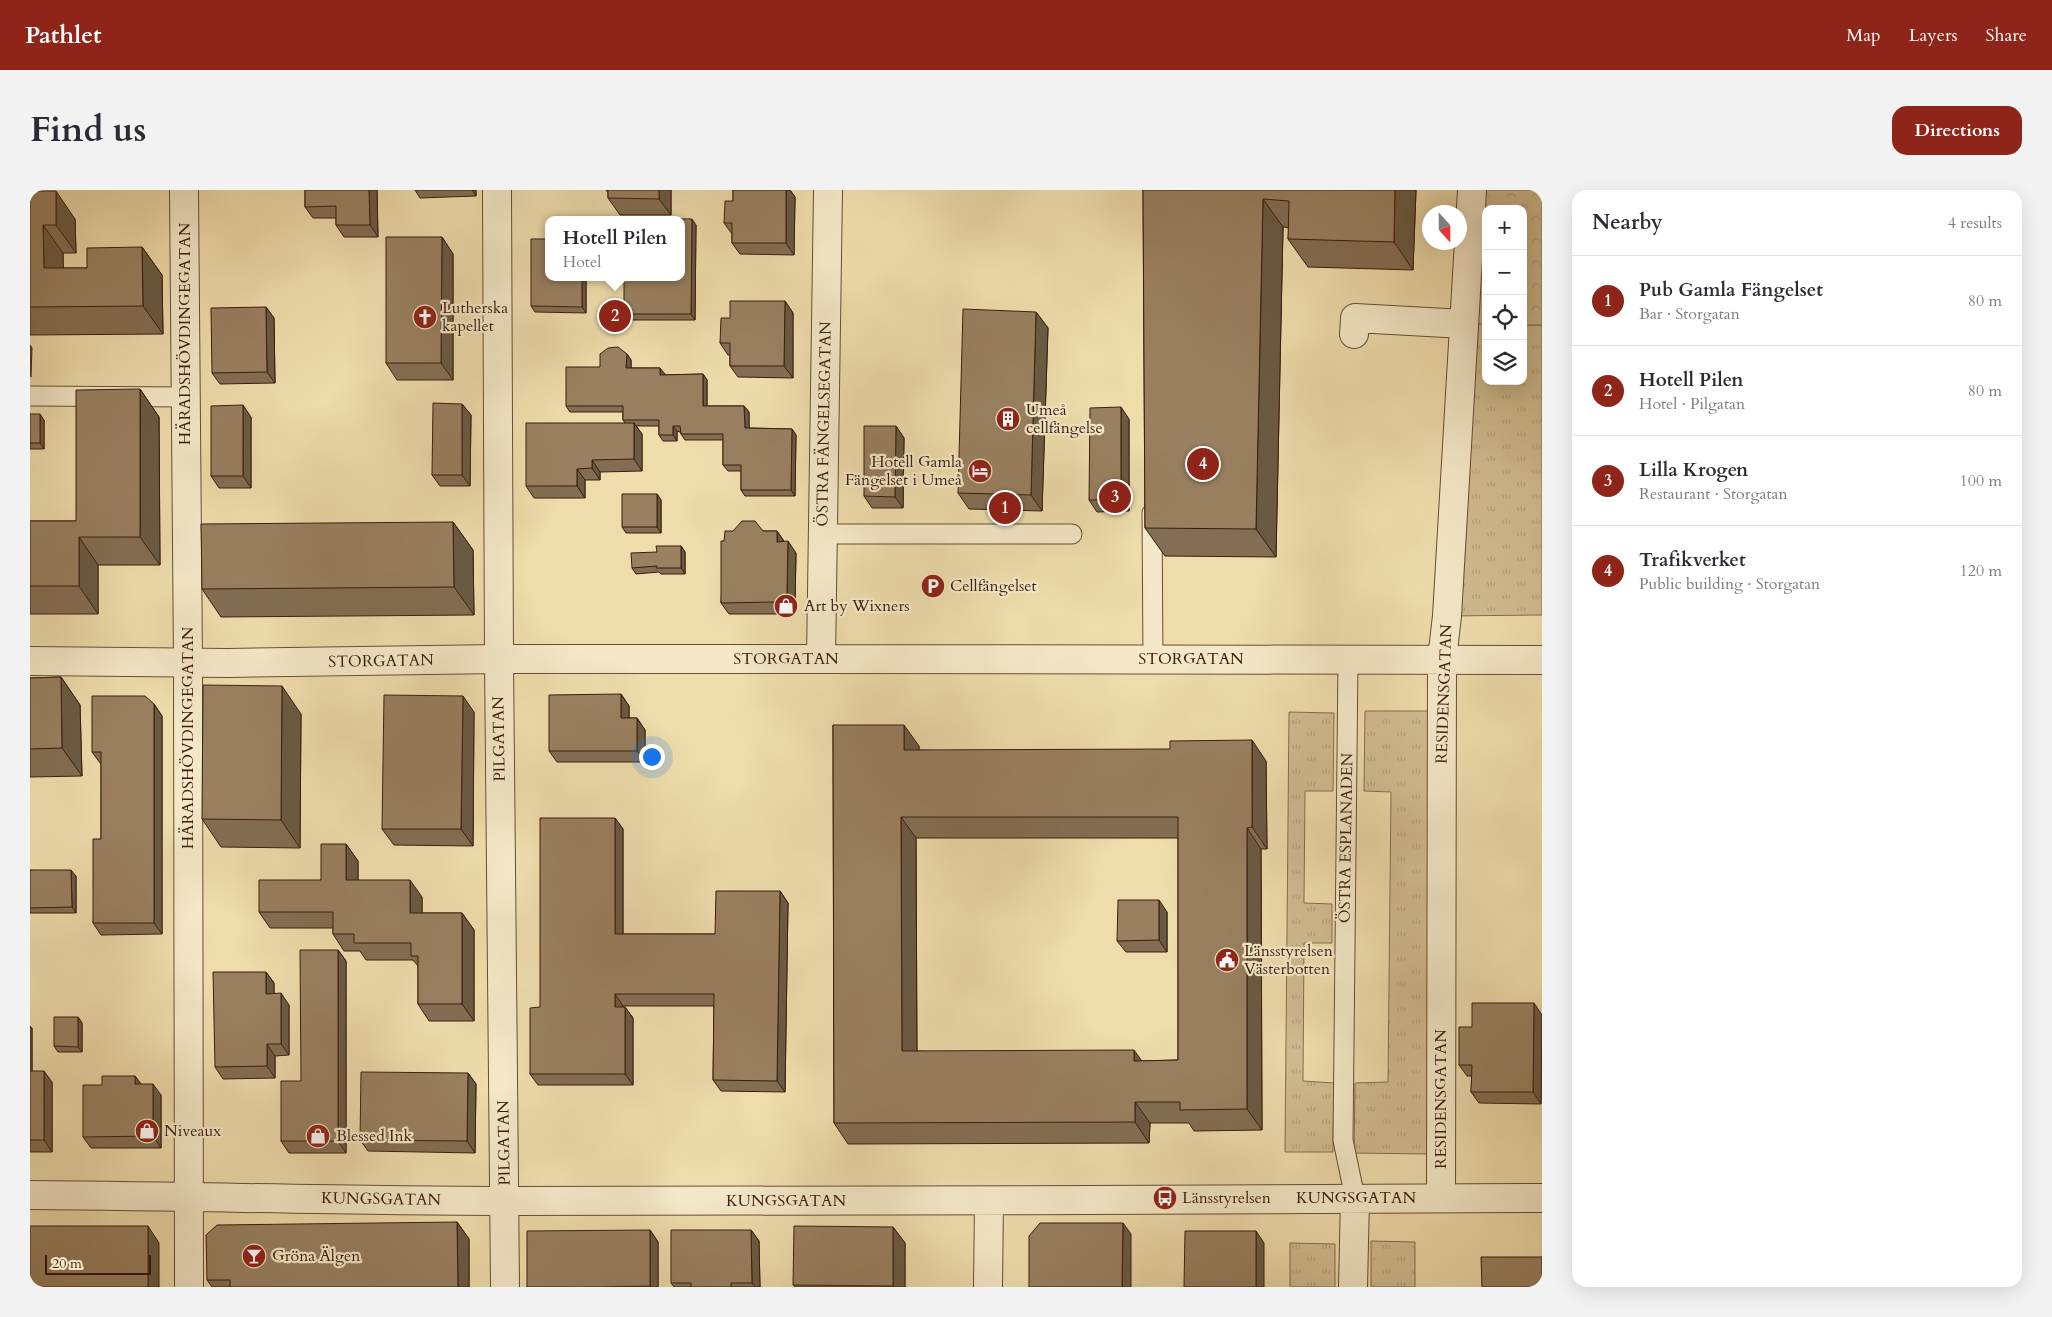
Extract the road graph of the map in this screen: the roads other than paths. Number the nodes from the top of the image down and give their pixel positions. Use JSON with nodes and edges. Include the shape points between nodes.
{"nodes":[{"id":1,"x":184,"y":190,"type":"edge"},
{"id":2,"x":497,"y":190,"type":"edge"},
{"id":3,"x":828,"y":190,"type":"edge"},
{"id":4,"x":1472,"y":190,"type":"edge"},
{"id":5,"x":1464,"y":324,"type":"junction"},
{"id":6,"x":1354,"y":334,"type":"dead end"},
{"id":7,"x":30,"y":396,"type":"edge"},
{"id":8,"x":186,"y":397,"type":"junction"},
{"id":9,"x":1152,"y":500,"type":"edge"},
{"id":10,"x":822,"y":534,"type":"junction"},
{"id":11,"x":1072,"y":534,"type":"dead end"},
{"id":12,"x":498,"y":659,"type":"junction"},
{"id":13,"x":821,"y":659,"type":"junction"},
{"id":14,"x":1153,"y":659,"type":"junction"},
{"id":15,"x":1348,"y":659,"type":"junction"},
{"id":16,"x":1442,"y":659,"type":"junction"},
{"id":17,"x":1542,"y":660,"type":"edge"},
{"id":18,"x":30,"y":662,"type":"edge"},
{"id":19,"x":188,"y":662,"type":"junction"},
{"id":20,"x":30,"y":1195,"type":"edge"},
{"id":21,"x":188,"y":1196,"type":"junction"},
{"id":22,"x":1355,"y":1198,"type":"junction"},
{"id":23,"x":1441,"y":1198,"type":"junction"},
{"id":24,"x":1542,"y":1198,"type":"edge"},
{"id":25,"x":504,"y":1201,"type":"junction"},
{"id":26,"x":989,"y":1201,"type":"junction"},
{"id":27,"x":189,"y":1287,"type":"edge"},
{"id":28,"x":505,"y":1287,"type":"edge"},
{"id":29,"x":988,"y":1287,"type":"edge"},
{"id":30,"x":1353,"y":1287,"type":"edge"}],
"edges":[{"from":1,"to":8,"type":"street","name":"HÄRADSHÖVDINGEGATAN"},
{"from":2,"to":12,"type":"street","name":"PILGATAN"},
{"from":3,"to":10,"type":"street","name":"ÖSTRA FÄNGELSEGATAN"},
{"from":4,"to":5,"type":"street","name":"RESIDENSGATAN"},
{"from":5,"to":6,"type":"street","via":[[1355,318]]},
{"from":5,"to":16,"type":"street","name":"RESIDENSGATAN"},
{"from":7,"to":8,"type":"lane"},
{"from":8,"to":19,"type":"street","name":"HÄRADSHÖVDINGEGATAN"},
{"from":9,"to":14,"type":"lane"},
{"from":10,"to":11,"type":"lane"},
{"from":10,"to":13,"type":"street","name":"ÖSTRA FÄNGELSEGATAN"},
{"from":12,"to":13,"type":"street","name":"STORGATAN"},
{"from":12,"to":19,"type":"street","name":"STORGATAN"},
{"from":12,"to":25,"type":"street","name":"PILGATAN"},
{"from":13,"to":14,"type":"street","name":"STORGATAN"},
{"from":14,"to":15,"type":"street","name":"STORGATAN"},
{"from":15,"to":16,"type":"street","name":"STORGATAN"},
{"from":15,"to":22,"type":"lane","name":"ÖSTRA ESPLANADEN","via":[[1342,1140]]},
{"from":16,"to":17,"type":"street","name":"STORGATAN"},
{"from":16,"to":23,"type":"street","name":"RESIDENSGATAN"},
{"from":18,"to":19,"type":"street","name":"STORGATAN"},
{"from":19,"to":21,"type":"street","name":"HÄRADSHÖVDINGEGATAN"},
{"from":20,"to":21,"type":"street","name":"KUNGSGATAN"},
{"from":21,"to":25,"type":"street","name":"KUNGSGATAN"},
{"from":21,"to":27,"type":"street","name":"HÄRADSHÖVDINGEGATAN"},
{"from":22,"to":23,"type":"street","name":"KUNGSGATAN"},
{"from":22,"to":26,"type":"street","name":"KUNGSGATAN"},
{"from":22,"to":30,"type":"street","name":"ÖSTRA ESPLANADEN"},
{"from":23,"to":24,"type":"street","name":"KUNGSGATAN"},
{"from":25,"to":26,"type":"street","name":"KUNGSGATAN"},
{"from":25,"to":28,"type":"street","name":"PILGATAN"},
{"from":26,"to":29,"type":"street"}]}
